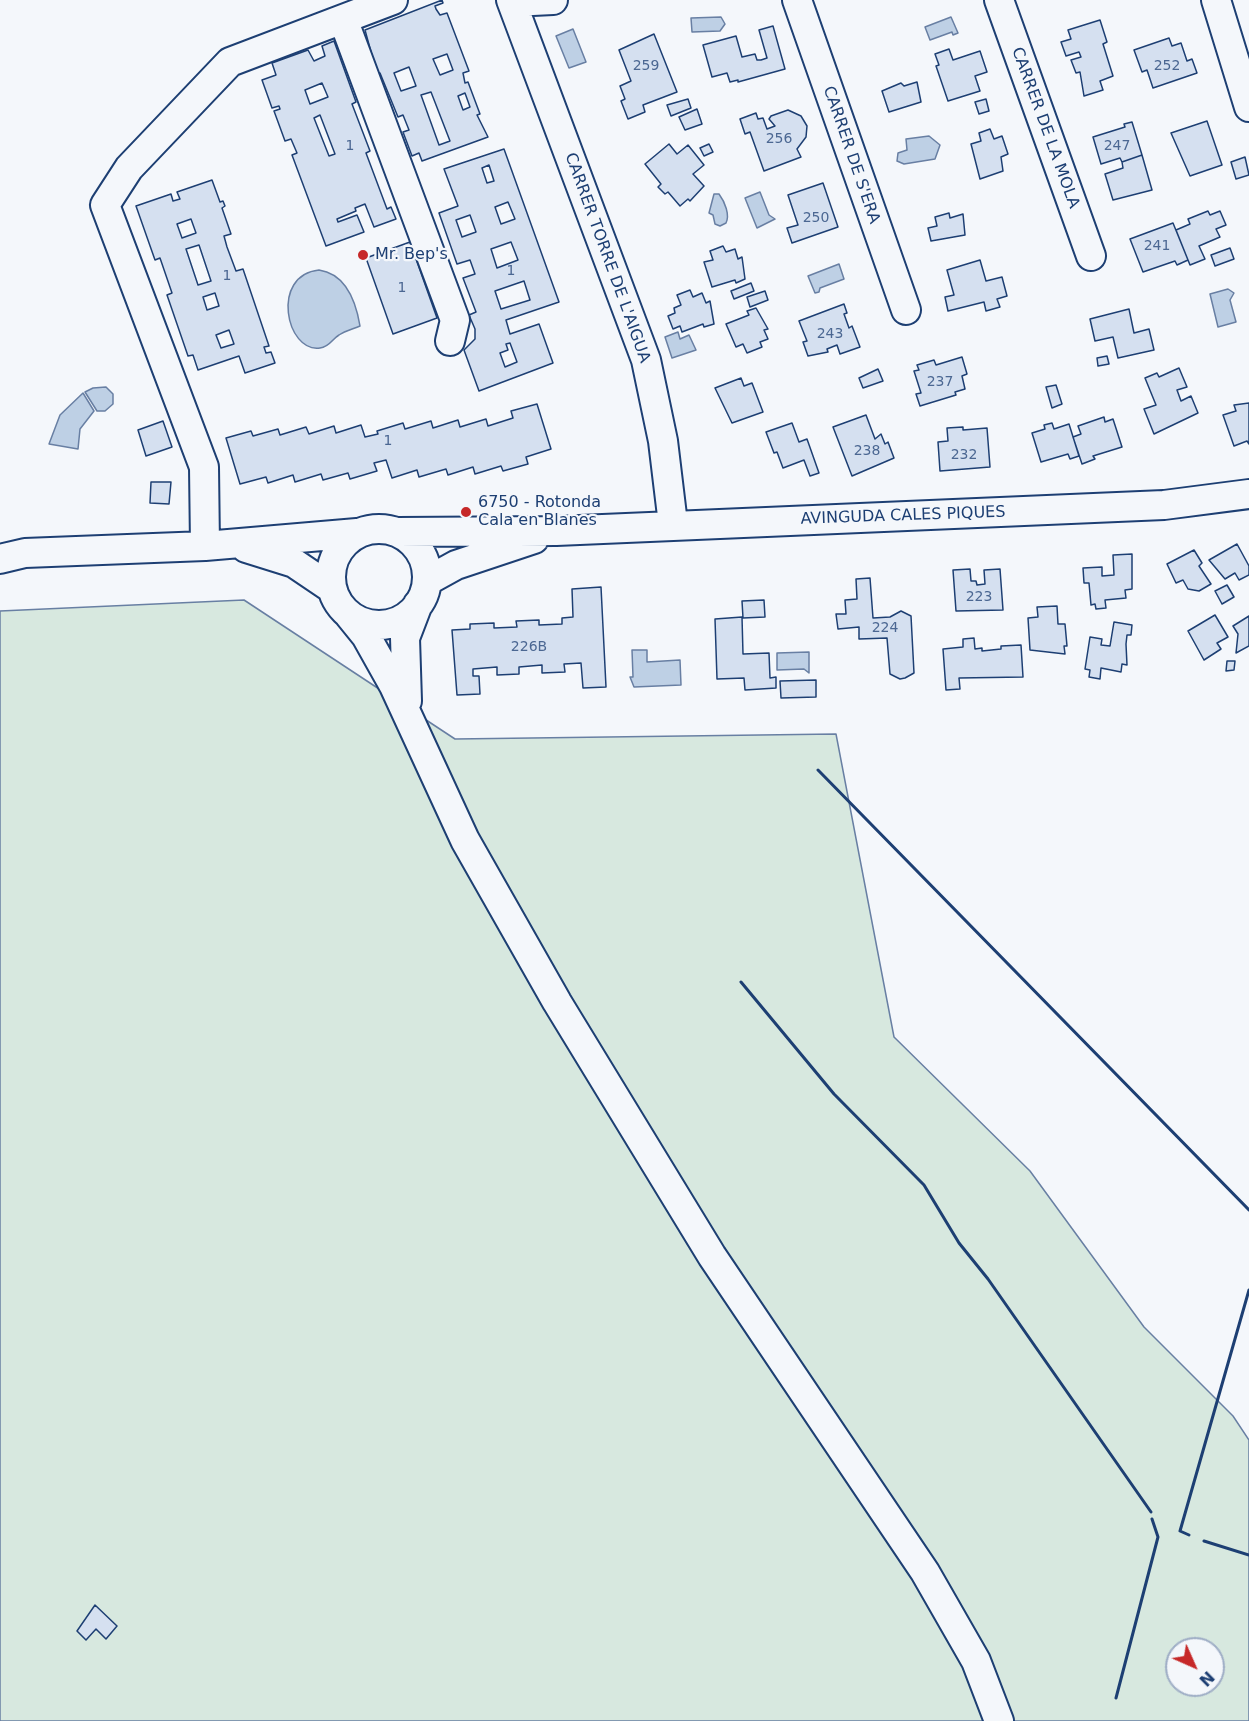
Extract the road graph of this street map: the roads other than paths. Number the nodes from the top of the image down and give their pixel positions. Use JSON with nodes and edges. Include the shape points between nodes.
{"nodes":[{"id":1,"x":393,"y":0,"type":"edge"},
{"id":2,"x":553,"y":0,"type":"edge"},
{"id":3,"x":797,"y":0,"type":"edge"},
{"id":4,"x":999,"y":0,"type":"edge"},
{"id":5,"x":1216,"y":0,"type":"edge"},
{"id":6,"x":512,"y":1,"type":"edge"},
{"id":7,"x":343,"y":19,"type":"junction"},
{"id":8,"x":1249,"y":107,"type":"edge"},
{"id":9,"x":1091,"y":256,"type":"dead end"},
{"id":10,"x":906,"y":310,"type":"dead end"},
{"id":11,"x":450,"y":341,"type":"dead end"},
{"id":12,"x":1249,"y":494,"type":"edge"},
{"id":13,"x":673,"y":524,"type":"junction"},
{"id":14,"x":556,"y":531,"type":"junction"},
{"id":15,"x":398,"y":532,"type":"junction"},
{"id":16,"x":357,"y":533,"type":"junction"},
{"id":17,"x":219,"y":545,"type":"junction"},
{"id":18,"x":0,"y":559,"type":"edge"},
{"id":19,"x":331,"y":588,"type":"junction"},
{"id":20,"x":422,"y":593,"type":"junction"},
{"id":21,"x":349,"y":615,"type":"junction"},
{"id":22,"x":408,"y":712,"type":"junction"},
{"id":23,"x":999,"y":1721,"type":"edge"}],
"edges":[{"from":1,"to":7,"type":"street"},
{"from":2,"to":6,"type":"street"},
{"from":3,"to":10,"type":"street","name":"CARRER DE S'ERA"},
{"from":4,"to":9,"type":"street","name":"CARRER DE LA MOLA"},
{"from":5,"to":8,"type":"street"},
{"from":6,"to":13,"type":"street","name":"CARRER TORRE DE L'AIGUA","via":[[646,360],[663,441]]},
{"from":7,"to":11,"type":"street","via":[[455,320]]},
{"from":7,"to":17,"type":"street","via":[[230,62],[129,168],[105,205],[204,467]]},
{"from":12,"to":13,"type":"street","name":"AVINGUDA CALES PIQUES","via":[[1164,505]]},
{"from":13,"to":14,"type":"street","name":"AVINGUDA CALES PIQUES"},
{"from":14,"to":15,"type":"street","name":"AVINGUDA CALES PIQUES"},
{"from":14,"to":20,"type":"street","name":"AVINGUDA CALES PIQUES","via":[[456,565]]},
{"from":15,"to":16,"type":"street","via":[[376,528]]},
{"from":15,"to":20,"type":"street","via":[[414,543],[423,556]]},
{"from":16,"to":17,"type":"street"},
{"from":16,"to":19,"type":"street","via":[[339,549],[331,567]]},
{"from":17,"to":18,"type":"street","via":[[25,553]]},
{"from":17,"to":19,"type":"street","via":[[294,563]]},
{"from":19,"to":21,"type":"street"},
{"from":20,"to":21,"type":"street","via":[[409,615],[388,624],[359,621]]},
{"from":20,"to":22,"type":"street","via":[[405,638]]},
{"from":21,"to":22,"type":"street","via":[[366,636]]},
{"from":22,"to":23,"type":"street","via":[[465,840],[515,932],[712,1256],[925,1572],[976,1661]]}]}
